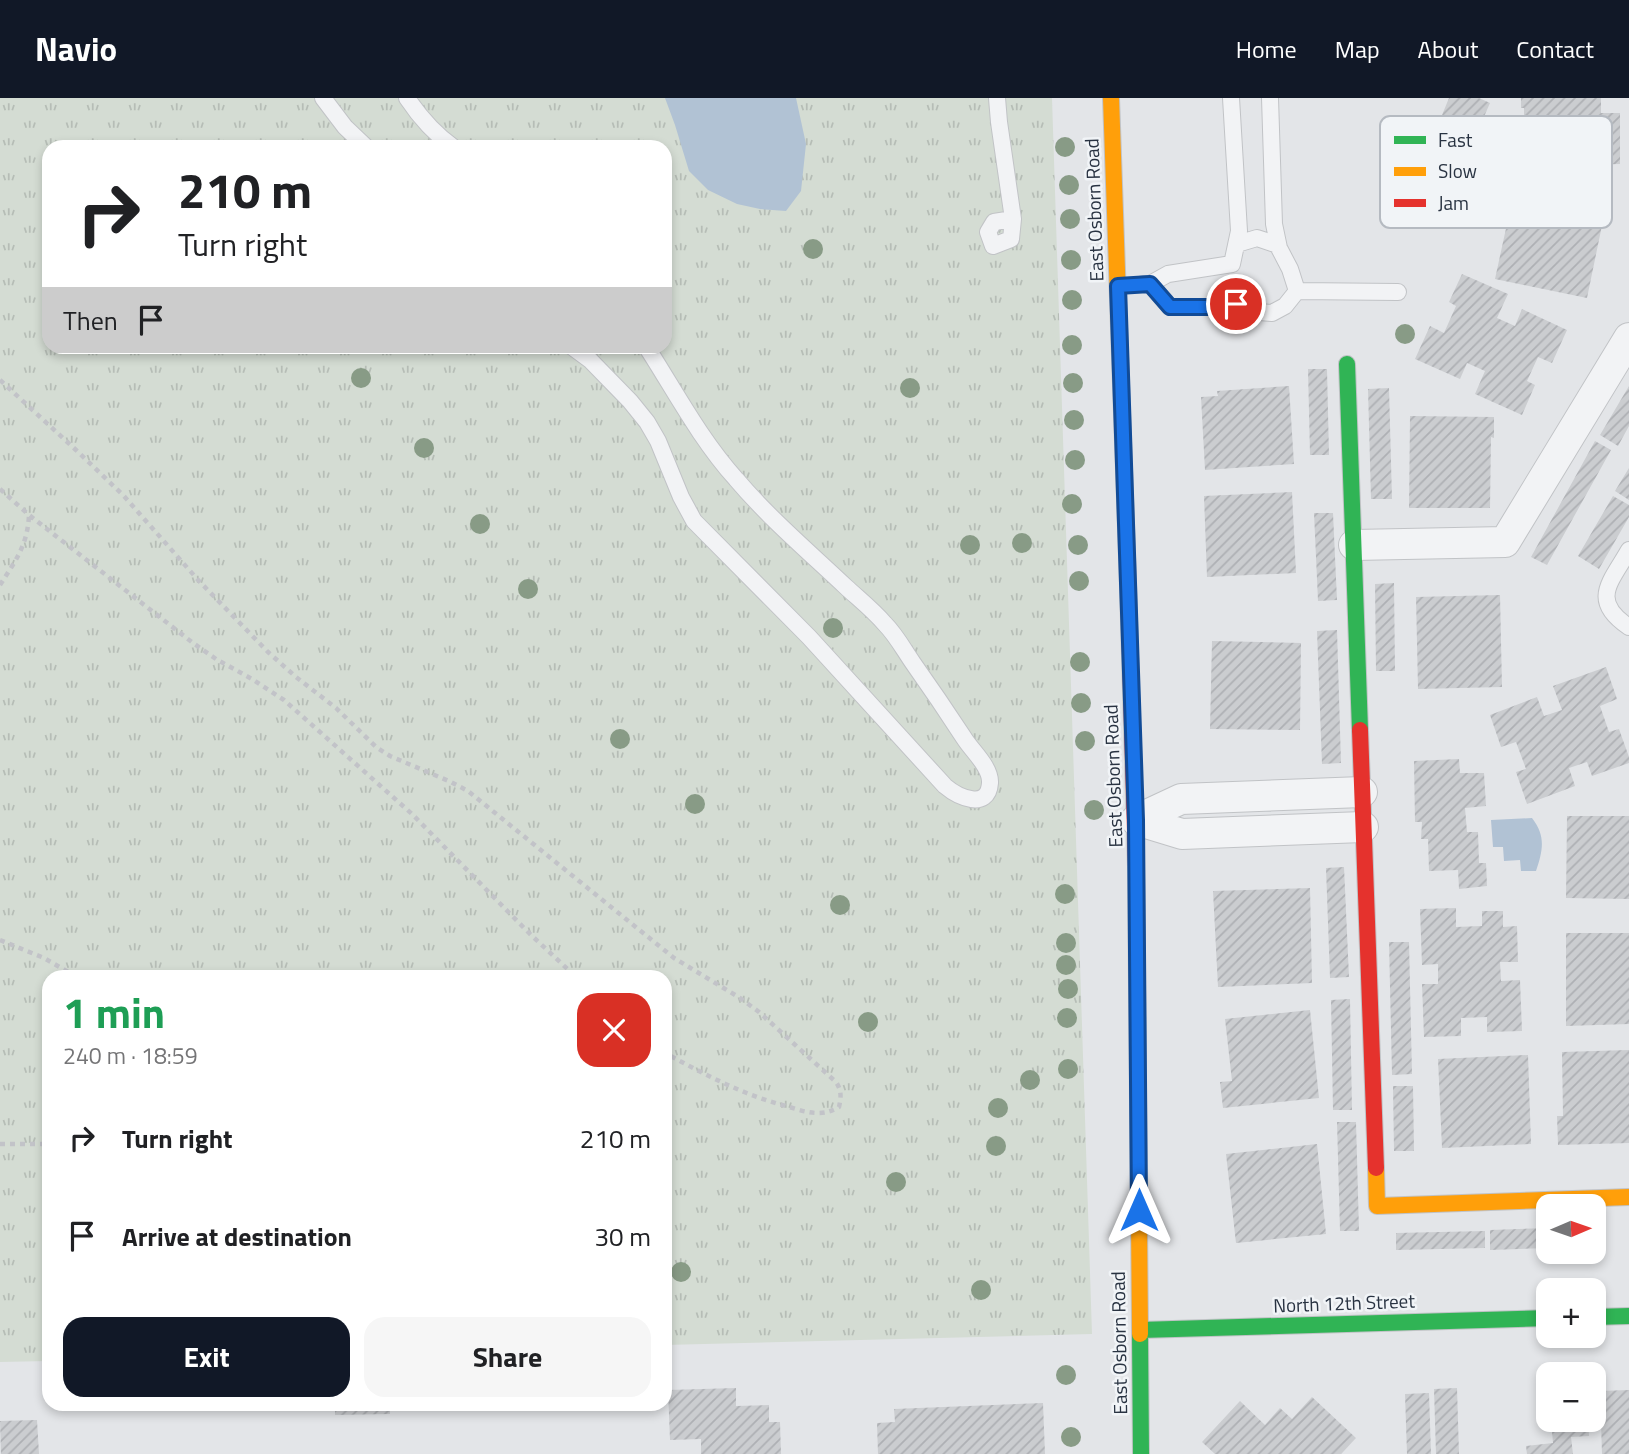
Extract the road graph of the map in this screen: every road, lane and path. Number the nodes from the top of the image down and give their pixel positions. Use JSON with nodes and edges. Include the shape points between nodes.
{"nodes":[{"id":1,"x":323,"y":98,"type":"edge"},
{"id":2,"x":407,"y":98,"type":"edge"},
{"id":3,"x":997,"y":98,"type":"edge"},
{"id":4,"x":1111,"y":98,"type":"edge"},
{"id":5,"x":1231,"y":98,"type":"edge"},
{"id":6,"x":1270,"y":98,"type":"edge"},
{"id":7,"x":359,"y":140,"type":"edge"},
{"id":8,"x":443,"y":140,"type":"edge"},
{"id":9,"x":1013,"y":219,"type":"dead end"},
{"id":10,"x":1237,"y":244,"type":"junction"},
{"id":11,"x":1279,"y":245,"type":"junction"},
{"id":12,"x":1150,"y":284,"type":"junction"},
{"id":13,"x":1118,"y":286,"type":"junction"},
{"id":14,"x":1297,"y":291,"type":"junction"},
{"id":15,"x":1398,"y":292,"type":"dead end"},
{"id":16,"x":1629,"y":338,"type":"edge"},
{"id":17,"x":582,"y":354,"type":"edge"},
{"id":18,"x":651,"y":354,"type":"edge"},
{"id":19,"x":1348,"y":364,"type":"dead end"},
{"id":20,"x":0,"y":380,"type":"edge"},
{"id":21,"x":0,"y":489,"type":"edge"},
{"id":22,"x":29,"y":515,"type":"junction"},
{"id":23,"x":1354,"y":545,"type":"junction"},
{"id":24,"x":1629,"y":550,"type":"edge"},
{"id":25,"x":0,"y":585,"type":"edge"},
{"id":26,"x":1629,"y":627,"type":"edge"},
{"id":27,"x":1362,"y":792,"type":"junction"},
{"id":28,"x":1268,"y":795,"type":"junction"},
{"id":29,"x":1136,"y":820,"type":"junction"},
{"id":30,"x":1363,"y":827,"type":"junction"},
{"id":31,"x":1269,"y":830,"type":"junction"},
{"id":32,"x":0,"y":940,"type":"edge"},
{"id":33,"x":65,"y":970,"type":"edge"},
{"id":34,"x":569,"y":970,"type":"edge"},
{"id":35,"x":672,"y":1057,"type":"edge"},
{"id":36,"x":0,"y":1144,"type":"edge"},
{"id":37,"x":42,"y":1144,"type":"edge"},
{"id":38,"x":1629,"y":1197,"type":"edge"},
{"id":39,"x":1629,"y":1316,"type":"edge"},
{"id":40,"x":1606,"y":1317,"type":"edge"},
{"id":41,"x":1536,"y":1318,"type":"edge"},
{"id":42,"x":1140,"y":1330,"type":"junction"},
{"id":43,"x":1141,"y":1454,"type":"edge"}],
"edges":[{"from":1,"to":7,"type":"lane"},
{"from":2,"to":8,"type":"lane"},
{"from":3,"to":9,"type":"lane"},
{"from":4,"to":13,"type":"street","name":"East Osborn Road"},
{"from":5,"to":10,"type":"lane"},
{"from":6,"to":11,"type":"lane","via":[[1274,224]]},
{"from":10,"to":11,"type":"lane","via":[[1257,238]]},
{"from":10,"to":12,"type":"lane","via":[[1232,264],[1168,274]]},
{"from":11,"to":14,"type":"lane"},
{"from":12,"to":13,"type":"lane"},
{"from":12,"to":14,"type":"lane","via":[[1170,307],[1236,304],[1247,311],[1272,313]]},
{"from":13,"to":29,"type":"street","name":"East Osborn Road"},
{"from":14,"to":15,"type":"lane"},
{"from":16,"to":23,"type":"street","via":[[1505,542]]},
{"from":17,"to":18,"type":"lane","via":[[647,422],[687,511],[709,538],[817,645],[946,786],[972,800],[982,798],[988,792],[987,770],[886,624],[735,478]]},
{"from":19,"to":23,"type":"street"},
{"from":20,"to":35,"type":"path","via":[[124,496],[268,652],[376,747],[468,791],[674,958],[759,1012],[836,1082],[839,1107],[820,1114],[776,1104],[731,1088]]},
{"from":21,"to":22,"type":"path"},
{"from":22,"to":25,"type":"path","via":[[24,545]]},
{"from":22,"to":34,"type":"path","via":[[193,643],[284,700],[412,814]]},
{"from":23,"to":27,"type":"street"},
{"from":24,"to":26,"type":"lane","via":[[1606,590],[1612,612]]},
{"from":27,"to":28,"type":"street"},
{"from":27,"to":30,"type":"street"},
{"from":28,"to":29,"type":"street","via":[[1181,799]]},
{"from":28,"to":31,"type":"street"},
{"from":29,"to":31,"type":"street","via":[[1182,834]]},
{"from":29,"to":42,"type":"street","name":"East Osborn Road"},
{"from":30,"to":31,"type":"street"},
{"from":30,"to":38,"type":"street","via":[[1377,1206]]},
{"from":32,"to":33,"type":"path"},
{"from":36,"to":37,"type":"path"},
{"from":39,"to":40,"type":"street"},
{"from":41,"to":42,"type":"street","name":"North 12th Street"},
{"from":42,"to":43,"type":"street","name":"East Osborn Road"}]}
